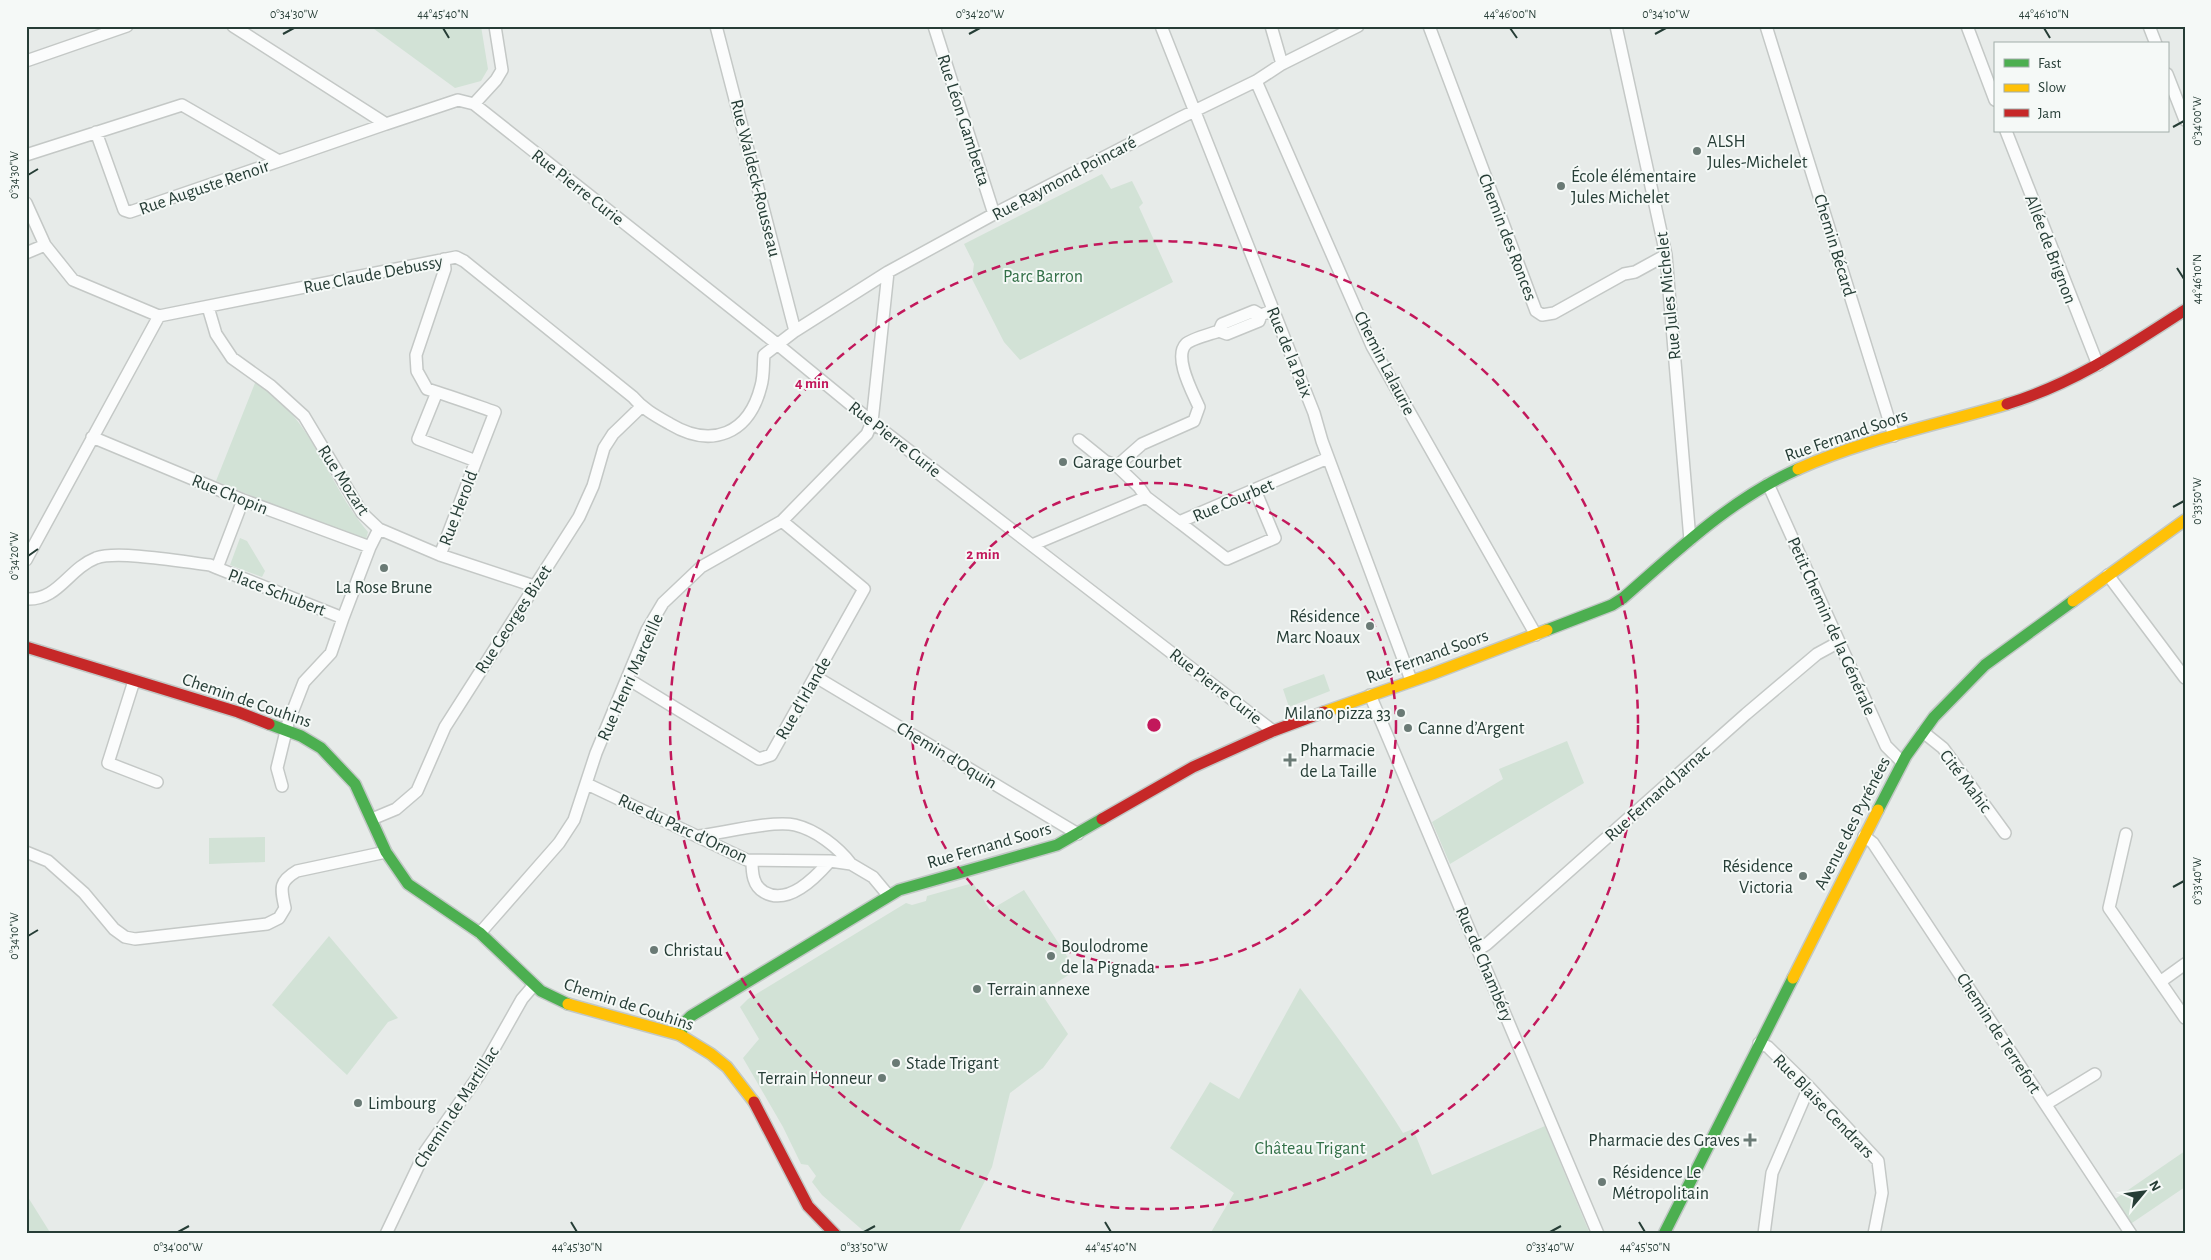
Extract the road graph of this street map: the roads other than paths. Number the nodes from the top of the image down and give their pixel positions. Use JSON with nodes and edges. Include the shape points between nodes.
{"nodes":[{"id":1,"x":127,"y":26,"type":"edge"},
{"id":2,"x":233,"y":26,"type":"edge"},
{"id":3,"x":495,"y":26,"type":"edge"},
{"id":4,"x":716,"y":26,"type":"edge"},
{"id":5,"x":934,"y":26,"type":"edge"},
{"id":6,"x":1161,"y":26,"type":"edge"},
{"id":7,"x":1271,"y":26,"type":"edge"},
{"id":8,"x":1358,"y":26,"type":"edge"},
{"id":9,"x":1429,"y":26,"type":"edge"},
{"id":10,"x":1616,"y":26,"type":"edge"},
{"id":11,"x":1766,"y":26,"type":"edge"},
{"id":12,"x":1967,"y":26,"type":"edge"},
{"id":13,"x":2149,"y":26,"type":"edge"},
{"id":14,"x":2155,"y":42,"type":"edge"},
{"id":15,"x":26,"y":61,"type":"edge"},
{"id":16,"x":1282,"y":64,"type":"junction"},
{"id":17,"x":2168,"y":77,"type":"edge"},
{"id":18,"x":1256,"y":81,"type":"junction"},
{"id":19,"x":1994,"y":97,"type":"edge"},
{"id":20,"x":458,"y":100,"type":"joint"},
{"id":21,"x":474,"y":104,"type":"junction"},
{"id":22,"x":1194,"y":112,"type":"junction"},
{"id":23,"x":2185,"y":120,"type":"edge"},
{"id":24,"x":386,"y":124,"type":"junction"},
{"id":25,"x":96,"y":132,"type":"junction"},
{"id":26,"x":2006,"y":132,"type":"edge"},
{"id":27,"x":26,"y":155,"type":"edge"},
{"id":28,"x":279,"y":161,"type":"junction"},
{"id":29,"x":26,"y":203,"type":"edge"},
{"id":30,"x":994,"y":214,"type":"junction"},
{"id":31,"x":45,"y":245,"type":"junction"},
{"id":32,"x":26,"y":253,"type":"edge"},
{"id":33,"x":1666,"y":256,"type":"junction"},
{"id":34,"x":444,"y":259,"type":"junction"},
{"id":35,"x":888,"y":272,"type":"junction"},
{"id":36,"x":208,"y":307,"type":"junction"},
{"id":37,"x":1273,"y":310,"type":"junction"},
{"id":38,"x":2185,"y":310,"type":"edge"},
{"id":39,"x":159,"y":316,"type":"junction"},
{"id":40,"x":795,"y":331,"type":"junction"},
{"id":41,"x":777,"y":344,"type":"junction"},
{"id":42,"x":2098,"y":365,"type":"junction"},
{"id":43,"x":437,"y":392,"type":"junction"},
{"id":44,"x":641,"y":407,"type":"junction"},
{"id":45,"x":872,"y":422,"type":"junction"},
{"id":46,"x":1894,"y":436,"type":"junction"},
{"id":47,"x":92,"y":437,"type":"junction"},
{"id":48,"x":1079,"y":440,"type":"dead end"},
{"id":49,"x":1328,"y":458,"type":"junction"},
{"id":50,"x":476,"y":461,"type":"junction"},
{"id":51,"x":1117,"y":466,"type":"junction"},
{"id":52,"x":1768,"y":484,"type":"junction"},
{"id":53,"x":1255,"y":490,"type":"junction"},
{"id":54,"x":1146,"y":496,"type":"junction"},
{"id":55,"x":243,"y":500,"type":"junction"},
{"id":56,"x":2185,"y":520,"type":"edge"},
{"id":57,"x":782,"y":522,"type":"junction"},
{"id":58,"x":1179,"y":522,"type":"junction"},
{"id":59,"x":379,"y":529,"type":"junction"},
{"id":60,"x":1690,"y":540,"type":"junction"},
{"id":61,"x":1032,"y":545,"type":"junction"},
{"id":62,"x":370,"y":547,"type":"junction"},
{"id":63,"x":440,"y":556,"type":"junction"},
{"id":64,"x":26,"y":560,"type":"edge"},
{"id":65,"x":217,"y":568,"type":"junction"},
{"id":66,"x":2108,"y":576,"type":"junction"},
{"id":67,"x":534,"y":586,"type":"junction"},
{"id":68,"x":26,"y":599,"type":"edge"},
{"id":69,"x":343,"y":618,"type":"junction"},
{"id":70,"x":1536,"y":635,"type":"junction"},
{"id":71,"x":1839,"y":642,"type":"junction"},
{"id":72,"x":26,"y":647,"type":"edge"},
{"id":73,"x":816,"y":677,"type":"junction"},
{"id":74,"x":2185,"y":678,"type":"edge"},
{"id":75,"x":628,"y":679,"type":"junction"},
{"id":76,"x":1411,"y":680,"type":"junction"},
{"id":77,"x":134,"y":681,"type":"junction"},
{"id":78,"x":1370,"y":695,"type":"junction"},
{"id":79,"x":287,"y":730,"type":"junction"},
{"id":80,"x":1273,"y":731,"type":"junction"},
{"id":81,"x":1923,"y":732,"type":"junction"},
{"id":82,"x":1902,"y":762,"type":"junction"},
{"id":83,"x":157,"y":782,"type":"dead end"},
{"id":84,"x":587,"y":784,"type":"junction"},
{"id":85,"x":282,"y":786,"type":"dead end"},
{"id":86,"x":372,"y":819,"type":"junction"},
{"id":87,"x":2005,"y":833,"type":"dead end"},
{"id":88,"x":1078,"y":834,"type":"junction"},
{"id":89,"x":2126,"y":834,"type":"dead end"},
{"id":90,"x":699,"y":836,"type":"junction"},
{"id":91,"x":1864,"y":836,"type":"junction"},
{"id":92,"x":26,"y":852,"type":"edge"},
{"id":93,"x":386,"y":852,"type":"junction"},
{"id":94,"x":752,"y":861,"type":"junction"},
{"id":95,"x":830,"y":861,"type":"junction"},
{"id":96,"x":851,"y":864,"type":"junction"},
{"id":97,"x":888,"y":895,"type":"junction"},
{"id":98,"x":480,"y":933,"type":"junction"},
{"id":99,"x":1479,"y":949,"type":"junction"},
{"id":100,"x":2185,"y":964,"type":"edge"},
{"id":101,"x":2160,"y":982,"type":"junction"},
{"id":102,"x":534,"y":985,"type":"junction"},
{"id":103,"x":2185,"y":1018,"type":"edge"},
{"id":104,"x":680,"y":1035,"type":"junction"},
{"id":105,"x":1759,"y":1043,"type":"junction"},
{"id":106,"x":2094,"y":1074,"type":"dead end"},
{"id":107,"x":1809,"y":1087,"type":"junction"},
{"id":108,"x":2046,"y":1104,"type":"junction"},
{"id":109,"x":832,"y":1232,"type":"edge"},
{"id":110,"x":386,"y":1234,"type":"edge"},
{"id":111,"x":1598,"y":1234,"type":"edge"},
{"id":112,"x":1664,"y":1234,"type":"edge"},
{"id":113,"x":1764,"y":1234,"type":"edge"},
{"id":114,"x":1874,"y":1234,"type":"edge"},
{"id":115,"x":2131,"y":1234,"type":"edge"}],
"edges":[{"from":1,"to":15,"type":"street"},
{"from":2,"to":24,"type":"street"},
{"from":3,"to":21,"type":"street","via":[[502,70]]},
{"from":4,"to":40,"type":"street","name":"Rue Waldeck-Rousseau"},
{"from":5,"to":30,"type":"street","name":"Rue Léon Gambetta"},
{"from":6,"to":22,"type":"street","name":"Rue de la Paix"},
{"from":7,"to":16,"type":"street"},
{"from":8,"to":16,"type":"street","name":"Rue Raymond Poincaré"},
{"from":9,"to":33,"type":"street","name":"Chemin des Ronces","via":[[1536,311],[1542,315],[1554,313],[1624,274]]},
{"from":10,"to":33,"type":"street","name":"Rue Jules Michelet"},
{"from":11,"to":46,"type":"street","name":"Chemin Bécard"},
{"from":12,"to":19,"type":"street"},
{"from":13,"to":14,"type":"street"},
{"from":16,"to":18,"type":"street","name":"Rue Raymond Poincaré"},
{"from":17,"to":23,"type":"street"},
{"from":18,"to":22,"type":"street","name":"Rue Raymond Poincaré"},
{"from":18,"to":70,"type":"street","name":"Chemin Lalaurie","via":[[1372,346]]},
{"from":20,"to":21,"type":"street","name":"Rue Pierre Curie"},
{"from":20,"to":24,"type":"street","name":"Rue Auguste Renoir"},
{"from":21,"to":41,"type":"street","name":"Rue Pierre Curie"},
{"from":22,"to":30,"type":"street","name":"Rue Raymond Poincaré"},
{"from":22,"to":37,"type":"street","name":"Rue de la Paix"},
{"from":24,"to":28,"type":"street","name":"Rue Auguste Renoir"},
{"from":25,"to":27,"type":"street","name":"Rue Auguste Renoir"},
{"from":25,"to":28,"type":"street","name":"Rue Auguste Renoir","via":[[182,105]]},
{"from":25,"to":28,"type":"street","name":"Rue Auguste Renoir","via":[[124,210],[130,212]]},
{"from":26,"to":42,"type":"street","name":"Allée de Brignon"},
{"from":29,"to":31,"type":"street"},
{"from":30,"to":35,"type":"street","name":"Rue Raymond Poincaré"},
{"from":31,"to":32,"type":"street"},
{"from":31,"to":39,"type":"street","via":[[73,280]]},
{"from":33,"to":60,"type":"street","name":"Rue Jules Michelet"},
{"from":34,"to":36,"type":"street","name":"Rue Claude Debussy"},
{"from":34,"to":43,"type":"street","via":[[445,269],[416,355],[417,371],[427,389]]},
{"from":34,"to":44,"type":"street","name":"Rue Claude Debussy","via":[[456,257],[464,261],[633,397]]},
{"from":35,"to":40,"type":"street","name":"Rue Raymond Poincaré"},
{"from":35,"to":45,"type":"street"},
{"from":36,"to":39,"type":"street","name":"Rue Claude Debussy"},
{"from":36,"to":59,"type":"street","name":"Rue Mozart","via":[[216,334],[232,358],[272,386],[304,416],[362,513]]},
{"from":37,"to":49,"type":"street","name":"Rue de la Paix","via":[[1314,413]]},
{"from":37,"to":51,"type":"street","via":[[1261,315],[1259,321],[1228,334],[1219,331],[1186,344],[1181,352],[1182,365],[1199,406],[1194,421],[1142,444]]},
{"from":38,"to":42,"type":"street","name":"Rue Fernand Soors"},
{"from":39,"to":47,"type":"street"},
{"from":40,"to":41,"type":"street","name":"Rue Raymond Poincaré"},
{"from":41,"to":44,"type":"street","name":"Rue Claude Debussy","via":[[764,355],[762,385],[755,404],[744,421],[731,430],[714,437],[696,436],[679,430]]},
{"from":41,"to":45,"type":"street","name":"Rue Pierre Curie"},
{"from":42,"to":46,"type":"street","name":"Rue Fernand Soors","via":[[2043,392]]},
{"from":43,"to":50,"type":"street","via":[[418,438]]},
{"from":43,"to":50,"type":"street","name":"Rue Herold","via":[[495,412]]},
{"from":44,"to":67,"type":"street","name":"Rue Georges Bizet","via":[[608,440],[579,517]]},
{"from":45,"to":57,"type":"street","name":"Rue Henri Marceille","via":[[867,434]]},
{"from":45,"to":61,"type":"street","name":"Rue Pierre Curie"},
{"from":46,"to":52,"type":"street","name":"Rue Fernand Soors","via":[[1820,459]]},
{"from":47,"to":55,"type":"street","name":"Rue Chopin"},
{"from":47,"to":64,"type":"street"},
{"from":48,"to":51,"type":"street","name":"Rue Courbet","via":[[1104,461]]},
{"from":49,"to":53,"type":"street","name":"Rue Courbet"},
{"from":49,"to":76,"type":"street","name":"Rue de la Paix"},
{"from":50,"to":63,"type":"street","name":"Rue Herold"},
{"from":51,"to":54,"type":"street","name":"Rue Courbet"},
{"from":52,"to":60,"type":"street","name":"Rue Fernand Soors","via":[[1727,510]]},
{"from":52,"to":71,"type":"street","name":"Petit Chemin de la Générale"},
{"from":53,"to":58,"type":"street","name":"Rue Courbet"},
{"from":53,"to":58,"type":"street","via":[[1275,538],[1227,560]]},
{"from":54,"to":58,"type":"street","name":"Rue Courbet"},
{"from":54,"to":61,"type":"street"},
{"from":55,"to":62,"type":"street","name":"Rue Chopin"},
{"from":55,"to":65,"type":"street","name":"Place Schubert"},
{"from":56,"to":66,"type":"street","name":"Avenue des Pyrénées"},
{"from":57,"to":73,"type":"street","name":"Rue d'Irlande","via":[[864,588]]},
{"from":57,"to":75,"type":"street","name":"Rue Henri Marceille","via":[[701,567],[680,585],[647,630]]},
{"from":59,"to":62,"type":"street","name":"Place Schubert"},
{"from":59,"to":63,"type":"street","name":"Rue Mozart"},
{"from":60,"to":70,"type":"street","name":"Rue Fernand Soors","via":[[1618,601]]},
{"from":61,"to":80,"type":"street","name":"Rue Pierre Curie"},
{"from":62,"to":69,"type":"street","name":"Place Schubert"},
{"from":63,"to":67,"type":"street","name":"Rue Mozart"},
{"from":65,"to":68,"type":"street","via":[[116,555],[98,557],[80,566],[51,593],[38,600]]},
{"from":65,"to":69,"type":"street","name":"Place Schubert"},
{"from":66,"to":74,"type":"street"},
{"from":66,"to":81,"type":"street","name":"Avenue des Pyrénées","via":[[1985,665]]},
{"from":67,"to":86,"type":"street","name":"Rue Georges Bizet","via":[[445,728],[417,791],[396,809]]},
{"from":69,"to":79,"type":"street","via":[[331,653],[304,682]]},
{"from":70,"to":76,"type":"street","name":"Rue Fernand Soors"},
{"from":71,"to":82,"type":"street","name":"Petit Chemin de la Générale","via":[[1886,746]]},
{"from":71,"to":99,"type":"street","name":"Rue Fernand Jarnac","via":[[1817,654],[1746,714]]},
{"from":72,"to":77,"type":"street","name":"Chemin de Couhins"},
{"from":73,"to":75,"type":"street","name":"Rue d'Irlande","via":[[771,755],[759,759]]},
{"from":73,"to":88,"type":"street","name":"Chemin d'Oquin"},
{"from":75,"to":84,"type":"street","name":"Rue Henri Marceille","via":[[596,753]]},
{"from":76,"to":78,"type":"street","name":"Rue Fernand Soors"},
{"from":77,"to":79,"type":"street","name":"Chemin de Couhins"},
{"from":77,"to":83,"type":"street","via":[[108,763]]},
{"from":78,"to":80,"type":"street","name":"Rue Fernand Soors"},
{"from":78,"to":99,"type":"street","name":"Rue de Chambéry"},
{"from":79,"to":85,"type":"street","via":[[277,768]]},
{"from":79,"to":86,"type":"street","name":"Chemin de Couhins","via":[[316,743],[334,759],[356,784]]},
{"from":80,"to":88,"type":"street","name":"Rue Fernand Soors","via":[[1181,773]]},
{"from":81,"to":82,"type":"street","name":"Avenue des Pyrénées"},
{"from":81,"to":87,"type":"street","name":"Cité Mahic","via":[[1942,748]]},
{"from":82,"to":91,"type":"street","name":"Avenue des Pyrénées"},
{"from":84,"to":90,"type":"street","name":"Rue du Parc d'Ornon"},
{"from":84,"to":98,"type":"street","name":"Rue Henri Marceille","via":[[568,829]]},
{"from":86,"to":93,"type":"street","name":"Chemin de Couhins"},
{"from":88,"to":97,"type":"street","name":"Rue Fernand Soors","via":[[1050,848],[920,882]]},
{"from":89,"to":101,"type":"street","via":[[2109,908]]},
{"from":90,"to":94,"type":"street","name":"Rue du Parc d'Ornon"},
{"from":90,"to":96,"type":"street","via":[[793,825],[810,830],[827,841]]},
{"from":91,"to":105,"type":"street","name":"Avenue des Pyrénées"},
{"from":91,"to":108,"type":"street","name":"Chemin de Terrefort","via":[[1873,842]]},
{"from":92,"to":93,"type":"street","via":[[48,861],[84,893],[114,929],[135,939],[267,924],[279,918],[285,908],[281,887],[286,877],[297,871]]},
{"from":93,"to":98,"type":"street","name":"Chemin de Couhins","via":[[413,888]]},
{"from":94,"to":95,"type":"street","name":"Rue du Parc d'Ornon"},
{"from":94,"to":95,"type":"street","via":[[753,876],[758,886],[766,894],[777,897],[792,893]]},
{"from":95,"to":96,"type":"street","name":"Rue du Parc d'Ornon"},
{"from":96,"to":97,"type":"street","name":"Rue du Parc d'Ornon","via":[[873,877]]},
{"from":97,"to":104,"type":"street","name":"Rue Fernand Soors","via":[[691,1016]]},
{"from":98,"to":102,"type":"street","name":"Chemin de Couhins"},
{"from":99,"to":111,"type":"street","name":"Rue de Chambéry"},
{"from":100,"to":101,"type":"street"},
{"from":101,"to":103,"type":"street"},
{"from":102,"to":104,"type":"street","name":"Chemin de Couhins","via":[[565,1003]]},
{"from":102,"to":110,"type":"street","name":"Chemin de Martillac","via":[[522,999],[474,1082],[425,1152]]},
{"from":104,"to":109,"type":"street","name":"Chemin de Couhins","via":[[711,1054],[740,1082],[805,1201]]},
{"from":105,"to":107,"type":"street","name":"Rue Blaise Cendrars","via":[[1768,1047]]},
{"from":105,"to":112,"type":"street","name":"Avenue des Pyrénées"},
{"from":106,"to":108,"type":"street"},
{"from":107,"to":113,"type":"street","via":[[1772,1173]]},
{"from":107,"to":114,"type":"street","name":"Rue Blaise Cendrars","via":[[1878,1161],[1882,1193]]},
{"from":108,"to":115,"type":"street","name":"Chemin de Terrefort"}]}
